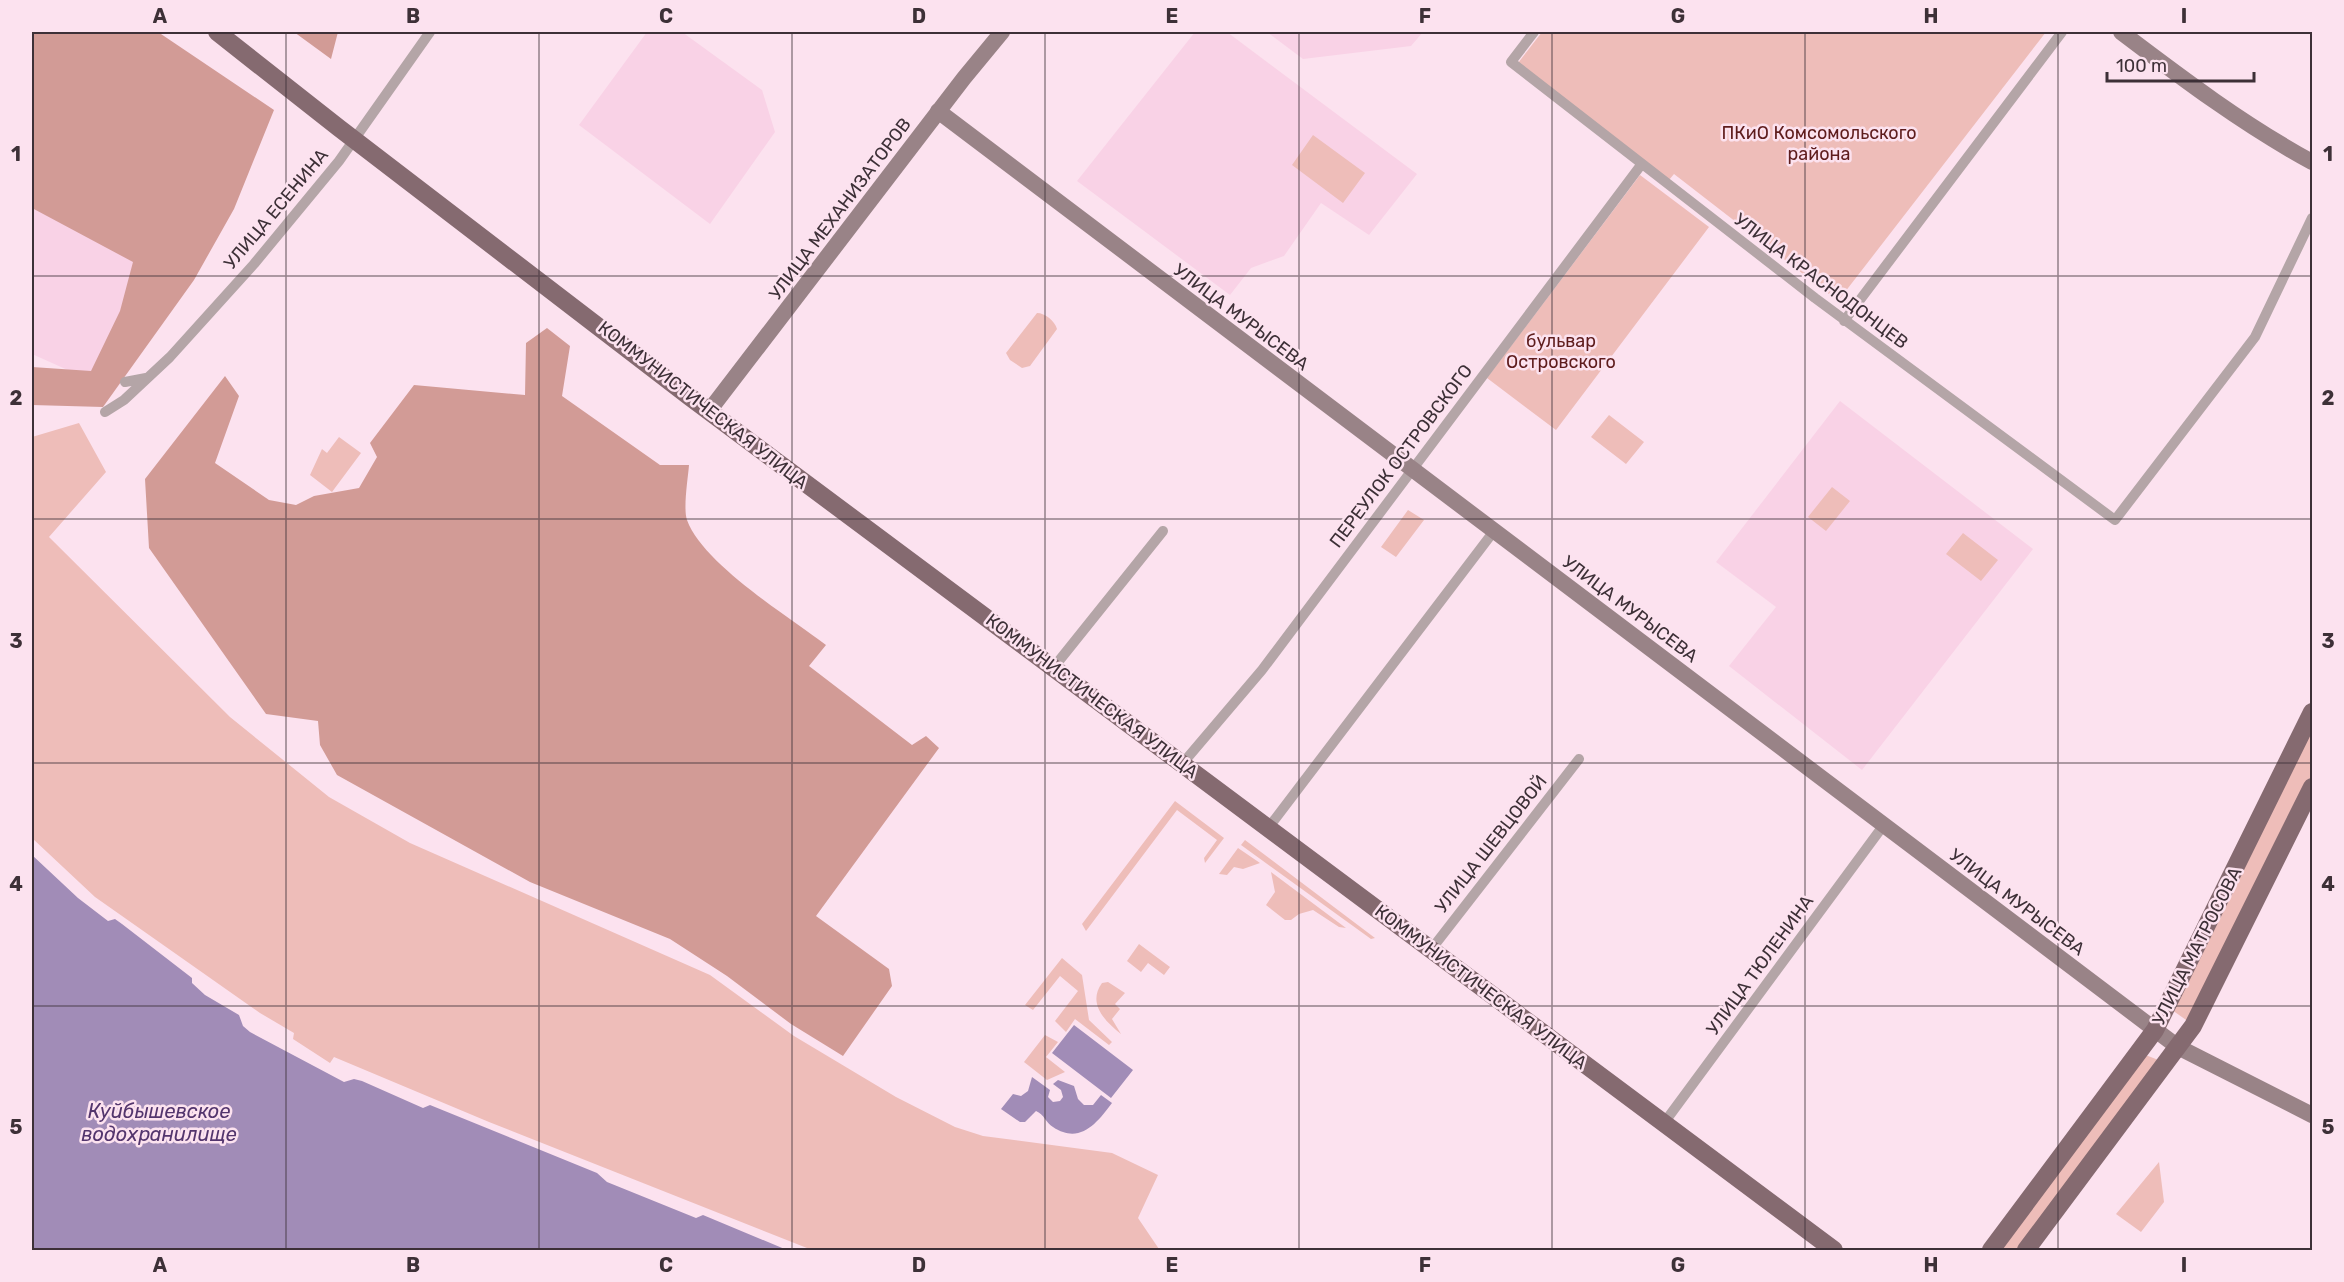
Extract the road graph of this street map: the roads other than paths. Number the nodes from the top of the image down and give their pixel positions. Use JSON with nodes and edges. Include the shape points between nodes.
{"nodes":[{"id":1,"x":217,"y":32,"type":"edge"},
{"id":2,"x":430,"y":32,"type":"edge"},
{"id":3,"x":1002,"y":32,"type":"edge"},
{"id":4,"x":1534,"y":32,"type":"edge"},
{"id":5,"x":2062,"y":32,"type":"edge"},
{"id":6,"x":2121,"y":32,"type":"edge"},
{"id":7,"x":938,"y":111,"type":"junction"},
{"id":8,"x":354,"y":137,"type":"junction"},
{"id":9,"x":2313,"y":162,"type":"edge"},
{"id":10,"x":1641,"y":165,"type":"junction"},
{"id":11,"x":2313,"y":218,"type":"edge"},
{"id":12,"x":1844,"y":321,"type":"junction"},
{"id":13,"x":146,"y":378,"type":"junction"},
{"id":14,"x":124,"y":382,"type":"dead end"},
{"id":15,"x":710,"y":411,"type":"junction"},
{"id":16,"x":105,"y":412,"type":"dead end"},
{"id":17,"x":1411,"y":470,"type":"junction"},
{"id":18,"x":1163,"y":531,"type":"dead end"},
{"id":19,"x":1494,"y":531,"type":"junction"},
{"id":20,"x":1054,"y":667,"type":"junction"},
{"id":21,"x":2313,"y":712,"type":"edge"},
{"id":22,"x":1579,"y":759,"type":"dead end"},
{"id":23,"x":1183,"y":763,"type":"junction"},
{"id":24,"x":2313,"y":787,"type":"edge"},
{"id":25,"x":1883,"y":826,"type":"junction"},
{"id":26,"x":1269,"y":827,"type":"junction"},
{"id":27,"x":1430,"y":951,"type":"junction"},
{"id":28,"x":2155,"y":1030,"type":"junction"},
{"id":29,"x":2178,"y":1047,"type":"junction"},
{"id":30,"x":2313,"y":1115,"type":"edge"},
{"id":31,"x":1664,"y":1123,"type":"junction"},
{"id":32,"x":1834,"y":1251,"type":"edge"},
{"id":33,"x":1991,"y":1251,"type":"edge"},
{"id":34,"x":2026,"y":1251,"type":"edge"}],
"edges":[{"from":1,"to":8,"type":"main road","name":"КОММУНИСТИЧЕСКАЯ УЛИЦА"},
{"from":2,"to":8,"type":"street","name":"УЛИЦА ЕСЕНИНА"},
{"from":3,"to":7,"type":"street","name":"УЛИЦА МЕХАНИЗАТОРОВ"},
{"from":4,"to":10,"type":"street","name":"УЛИЦА КРАСНОДОНЦЕВ","via":[[1511,62]]},
{"from":5,"to":12,"type":"street"},
{"from":6,"to":9,"type":"street","via":[[2213,101],[2271,140]]},
{"from":7,"to":15,"type":"street","name":"УЛИЦА МЕХАНИЗАТОРОВ"},
{"from":7,"to":17,"type":"street","name":"УЛИЦА МУРЫСЕВА"},
{"from":8,"to":13,"type":"street","name":"УЛИЦА ЕСЕНИНА","via":[[339,161],[254,264]]},
{"from":8,"to":15,"type":"main road","name":"КОММУНИСТИЧЕСКАЯ УЛИЦА"},
{"from":10,"to":12,"type":"street","name":"УЛИЦА КРАСНОДОНЦЕВ"},
{"from":10,"to":17,"type":"street","name":"ПЕРЕУЛОК ОСТРОВСКОГО"},
{"from":11,"to":12,"type":"street","name":"УЛИЦА КРАСНОДОНЦЕВ","via":[[2255,336],[2115,520]]},
{"from":13,"to":14,"type":"street"},
{"from":13,"to":16,"type":"street","name":"УЛИЦА ЕСЕНИНА"},
{"from":15,"to":20,"type":"main road","name":"КОММУНИСТИЧЕСКАЯ УЛИЦА"},
{"from":17,"to":19,"type":"street","name":"УЛИЦА МУРЫСЕВА"},
{"from":17,"to":23,"type":"street","name":"ПЕРЕУЛОК ОСТРОВСКОГО","via":[[1262,670]]},
{"from":18,"to":20,"type":"street"},
{"from":19,"to":25,"type":"street","name":"УЛИЦА МУРЫСЕВА"},
{"from":19,"to":26,"type":"street"},
{"from":20,"to":23,"type":"main road","name":"КОММУНИСТИЧЕСКАЯ УЛИЦА"},
{"from":21,"to":28,"type":"main road","name":"УЛИЦА МАТРОСОВА"},
{"from":22,"to":27,"type":"street","name":"УЛИЦА ШЕВЦОВОЙ"},
{"from":23,"to":26,"type":"main road","name":"КОММУНИСТИЧЕСКАЯ УЛИЦА"},
{"from":24,"to":29,"type":"main road","name":"УЛИЦА МАТРОСОВА","via":[[2193,1026]]},
{"from":25,"to":28,"type":"street","name":"УЛИЦА МУРЫСЕВА"},
{"from":25,"to":31,"type":"street","name":"УЛИЦА ТЮЛЕНИНА"},
{"from":26,"to":27,"type":"main road","name":"КОММУНИСТИЧЕСКАЯ УЛИЦА"},
{"from":27,"to":31,"type":"main road","name":"КОММУНИСТИЧЕСКАЯ УЛИЦА"},
{"from":28,"to":29,"type":"street","name":"УЛИЦА МУРЫСЕВА"},
{"from":28,"to":33,"type":"main road","name":"УЛИЦА МАТРОСОВА"},
{"from":29,"to":30,"type":"street","name":"УЛИЦА МУРЫСЕВА"},
{"from":29,"to":34,"type":"main road","name":"УЛИЦА МАТРОСОВА"},
{"from":31,"to":32,"type":"main road","name":"КОММУНИСТИЧЕСКАЯ УЛИЦА"}]}
